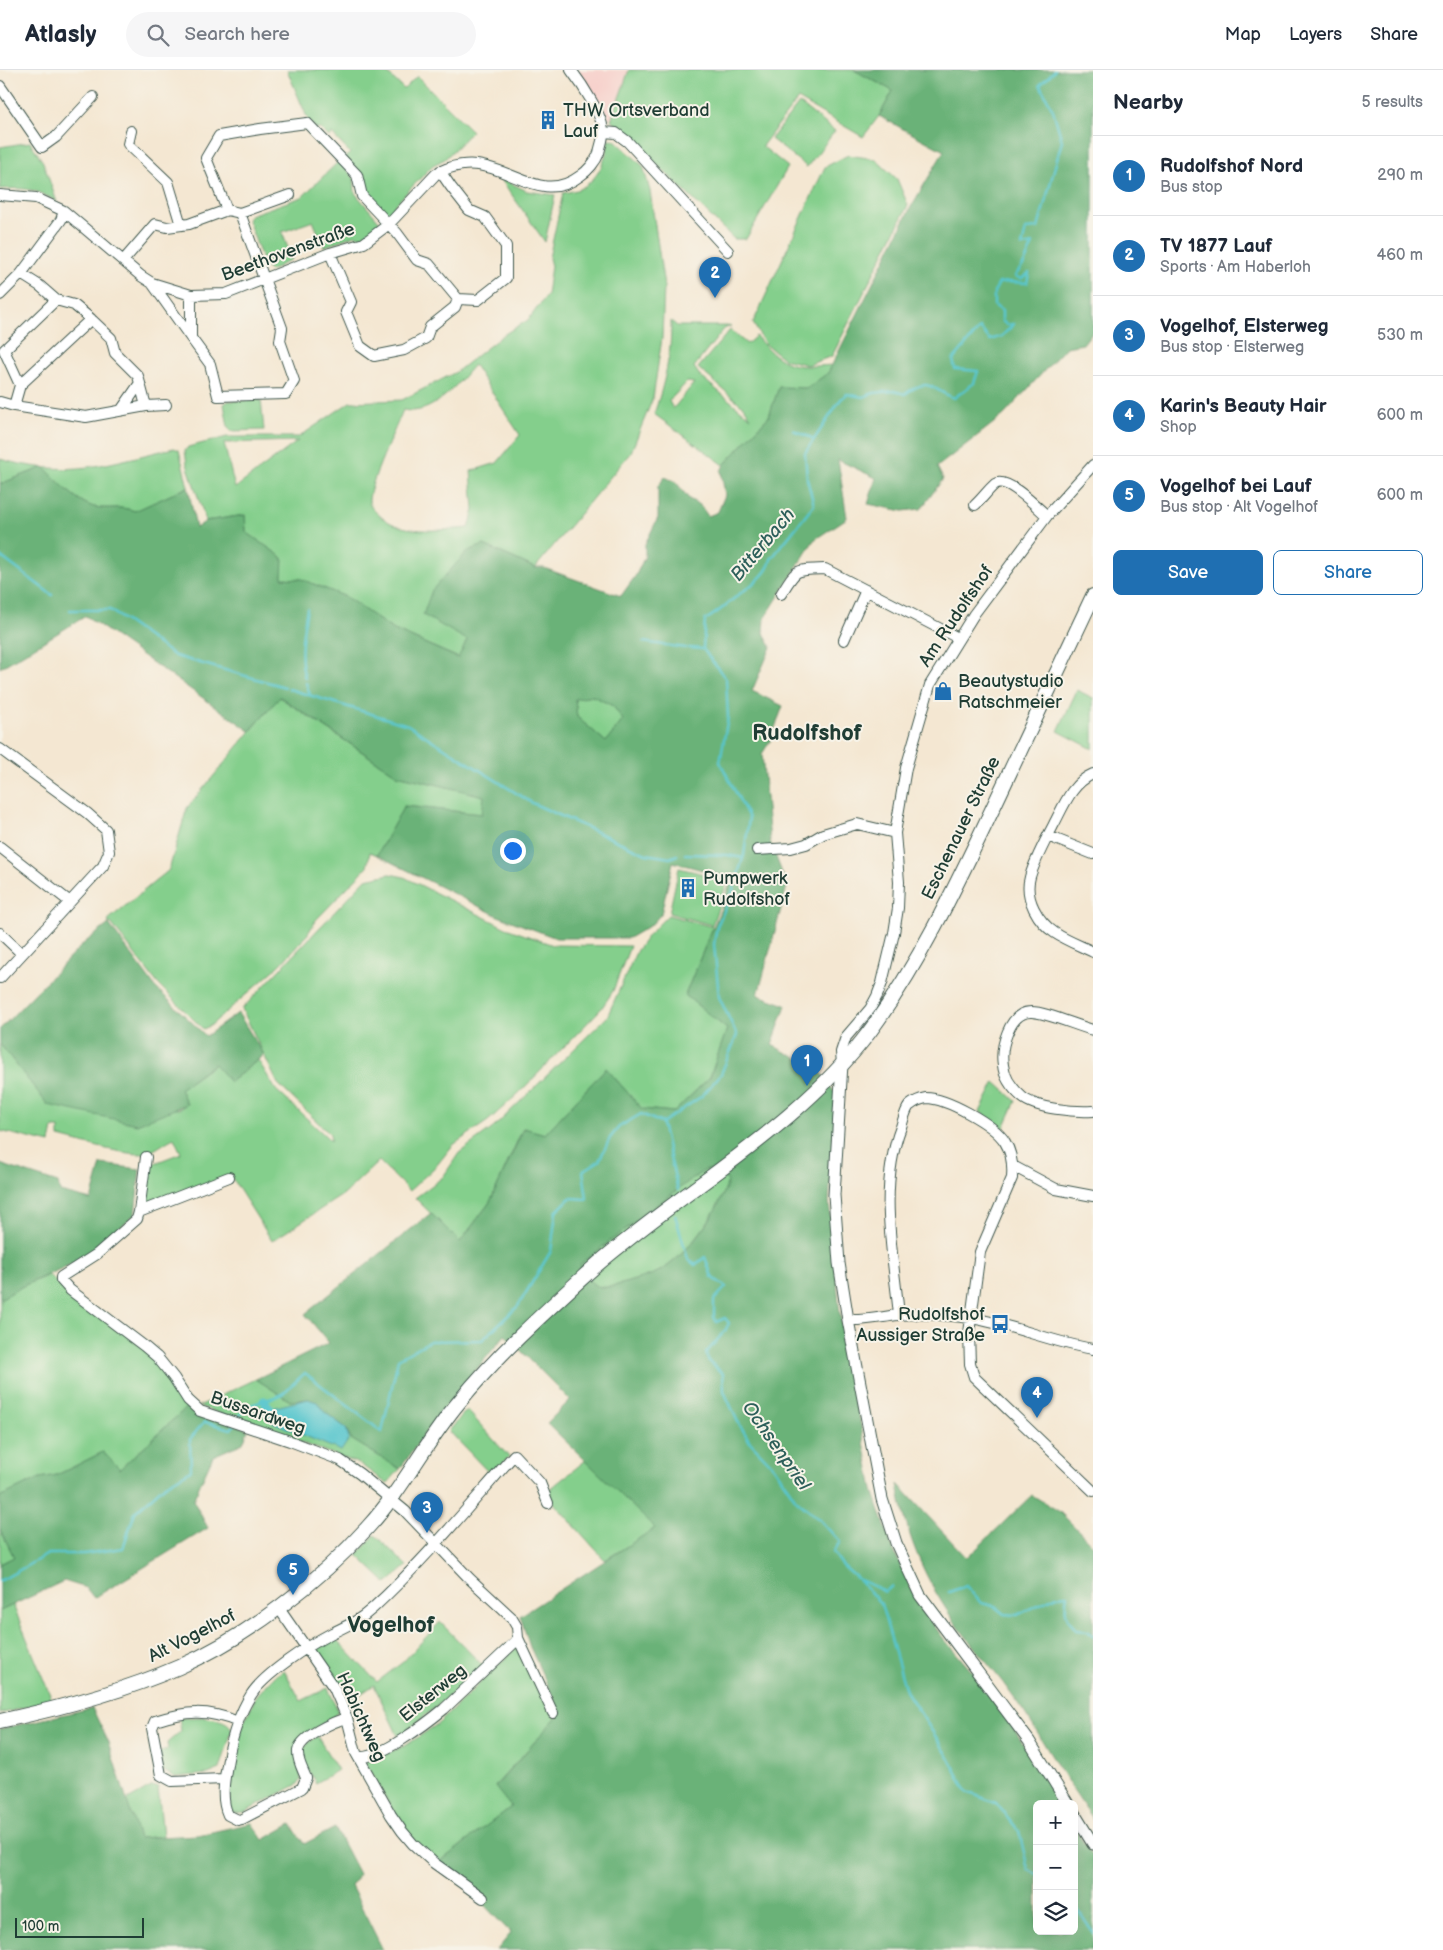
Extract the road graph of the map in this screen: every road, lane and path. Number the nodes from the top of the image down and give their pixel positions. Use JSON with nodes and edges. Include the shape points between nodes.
{"nodes":[{"id":1,"x":571,"y":70,"type":"edge"},
{"id":2,"x":0,"y":86,"type":"edge"},
{"id":3,"x":93,"y":97,"type":"dead end"},
{"id":4,"x":131,"y":131,"type":"dead end"},
{"id":5,"x":604,"y":132,"type":"junction"},
{"id":6,"x":440,"y":171,"type":"junction"},
{"id":7,"x":0,"y":195,"type":"edge"},
{"id":8,"x":290,"y":195,"type":"dead end"},
{"id":9,"x":227,"y":210,"type":"junction"},
{"id":10,"x":64,"y":211,"type":"junction"},
{"id":11,"x":240,"y":213,"type":"junction"},
{"id":12,"x":389,"y":224,"type":"junction"},
{"id":13,"x":181,"y":225,"type":"junction"},
{"id":14,"x":728,"y":251,"type":"dead end"},
{"id":15,"x":330,"y":253,"type":"junction"},
{"id":16,"x":123,"y":261,"type":"junction"},
{"id":17,"x":22,"y":274,"type":"junction"},
{"id":18,"x":265,"y":279,"type":"junction"},
{"id":19,"x":152,"y":283,"type":"junction"},
{"id":20,"x":0,"y":295,"type":"edge"},
{"id":21,"x":191,"y":295,"type":"junction"},
{"id":22,"x":458,"y":299,"type":"junction"},
{"id":23,"x":56,"y":300,"type":"junction"},
{"id":24,"x":91,"y":319,"type":"junction"},
{"id":25,"x":191,"y":338,"type":"junction"},
{"id":26,"x":140,"y":383,"type":"junction"},
{"id":27,"x":20,"y":385,"type":"junction"},
{"id":28,"x":0,"y":402,"type":"edge"},
{"id":29,"x":166,"y":405,"type":"dead end"},
{"id":30,"x":14,"y":406,"type":"junction"},
{"id":31,"x":146,"y":406,"type":"junction"},
{"id":32,"x":122,"y":409,"type":"junction"},
{"id":33,"x":1093,"y":465,"type":"edge"},
{"id":34,"x":975,"y":505,"type":"dead end"},
{"id":35,"x":1048,"y":516,"type":"junction"},
{"id":36,"x":866,"y":590,"type":"junction"},
{"id":37,"x":781,"y":594,"type":"dead end"},
{"id":38,"x":1093,"y":596,"type":"edge"},
{"id":39,"x":958,"y":638,"type":"junction"},
{"id":40,"x":844,"y":640,"type":"dead end"},
{"id":41,"x":0,"y":750,"type":"edge"},
{"id":42,"x":1093,"y":774,"type":"edge"},
{"id":43,"x":895,"y":833,"type":"junction"},
{"id":44,"x":1048,"y":836,"type":"junction"},
{"id":45,"x":0,"y":847,"type":"edge"},
{"id":46,"x":757,"y":850,"type":"dead end"},
{"id":47,"x":1093,"y":854,"type":"edge"},
{"id":48,"x":70,"y":902,"type":"junction"},
{"id":49,"x":0,"y":933,"type":"edge"},
{"id":50,"x":1093,"y":952,"type":"edge"},
{"id":51,"x":22,"y":953,"type":"junction"},
{"id":52,"x":0,"y":978,"type":"edge"},
{"id":53,"x":1093,"y":1030,"type":"edge"},
{"id":54,"x":842,"y":1064,"type":"junction"},
{"id":55,"x":1093,"y":1111,"type":"edge"},
{"id":56,"x":146,"y":1157,"type":"dead end"},
{"id":57,"x":1013,"y":1166,"type":"junction"},
{"id":58,"x":228,"y":1177,"type":"dead end"},
{"id":59,"x":1093,"y":1196,"type":"edge"},
{"id":60,"x":139,"y":1212,"type":"junction"},
{"id":61,"x":899,"y":1315,"type":"junction"},
{"id":62,"x":970,"y":1318,"type":"junction"},
{"id":63,"x":848,"y":1320,"type":"junction"},
{"id":64,"x":1093,"y":1349,"type":"edge"},
{"id":65,"x":1093,"y":1491,"type":"edge"},
{"id":66,"x":391,"y":1499,"type":"junction"},
{"id":67,"x":548,"y":1503,"type":"dead end"},
{"id":68,"x":436,"y":1542,"type":"junction"},
{"id":69,"x":278,"y":1606,"type":"junction"},
{"id":70,"x":518,"y":1638,"type":"junction"},
{"id":71,"x":307,"y":1649,"type":"junction"},
{"id":72,"x":553,"y":1712,"type":"dead end"},
{"id":73,"x":347,"y":1718,"type":"junction"},
{"id":74,"x":0,"y":1721,"type":"edge"},
{"id":75,"x":238,"y":1722,"type":"junction"},
{"id":76,"x":359,"y":1757,"type":"junction"},
{"id":77,"x":224,"y":1780,"type":"junction"},
{"id":78,"x":1066,"y":1800,"type":"edge"},
{"id":79,"x":1078,"y":1820,"type":"edge"},
{"id":80,"x":1093,"y":1844,"type":"edge"},
{"id":81,"x":483,"y":1898,"type":"dead end"}],
"edges":[{"from":1,"to":5,"type":"street","via":[[595,106]]},
{"from":2,"to":3,"type":"street","via":[[42,147],[56,137]]},
{"from":4,"to":13,"type":"street","via":[[128,144],[168,182]]},
{"from":5,"to":6,"type":"street","name":"Beethovenstraße","via":[[598,157],[585,173],[560,186],[533,185],[487,166],[465,164]]},
{"from":5,"to":14,"type":"street","via":[[616,133],[628,142]]},
{"from":6,"to":12,"type":"street","name":"Beethovenstraße"},
{"from":6,"to":22,"type":"street","via":[[469,210],[485,217],[506,246],[506,278],[478,300]]},
{"from":7,"to":10,"type":"street","name":"Beethovenstraße","via":[[36,198]]},
{"from":8,"to":11,"type":"street"},
{"from":9,"to":11,"type":"street"},
{"from":9,"to":12,"type":"street","via":[[206,158],[219,136],[307,123],[356,175],[362,196]]},
{"from":9,"to":13,"type":"street"},
{"from":10,"to":16,"type":"street","name":"Beethovenstraße"},
{"from":10,"to":17,"type":"street"},
{"from":11,"to":18,"type":"street"},
{"from":12,"to":15,"type":"street","name":"Beethovenstraße","via":[[364,243]]},
{"from":12,"to":22,"type":"street","via":[[417,260],[429,264]]},
{"from":13,"to":16,"type":"street","via":[[167,227],[155,224]]},
{"from":15,"to":18,"type":"street","name":"Beethovenstraße"},
{"from":15,"to":22,"type":"street","via":[[351,302],[346,312],[360,346],[374,356],[404,350],[426,338],[430,327],[455,307]]},
{"from":16,"to":19,"type":"street","name":"Beethovenstraße"},
{"from":17,"to":20,"type":"street"},
{"from":17,"to":23,"type":"street"},
{"from":18,"to":21,"type":"street","name":"Beethovenstraße","via":[[226,294]]},
{"from":18,"to":25,"type":"street","via":[[282,328],[280,341],[294,381],[286,394],[218,396],[210,364]]},
{"from":19,"to":21,"type":"street","name":"Beethovenstraße"},
{"from":19,"to":25,"type":"street"},
{"from":21,"to":25,"type":"street"},
{"from":23,"to":24,"type":"street","via":[[74,306]]},
{"from":23,"to":27,"type":"street","via":[[4,350]]},
{"from":24,"to":26,"type":"street","via":[[111,338],[115,352],[138,376]]},
{"from":24,"to":27,"type":"street"},
{"from":26,"to":31,"type":"street"},
{"from":26,"to":32,"type":"street"},
{"from":27,"to":30,"type":"street"},
{"from":28,"to":30,"type":"street"},
{"from":29,"to":31,"type":"street"},
{"from":30,"to":32,"type":"street","via":[[86,417]]},
{"from":31,"to":32,"type":"street"},
{"from":33,"to":35,"type":"street","name":"Am Rudolfshof"},
{"from":34,"to":35,"type":"street","via":[[1000,482],[1010,484]]},
{"from":35,"to":39,"type":"street","name":"Am Rudolfshof"},
{"from":36,"to":37,"type":"street","via":[[824,569],[794,573]]},
{"from":36,"to":39,"type":"street"},
{"from":36,"to":40,"type":"street"},
{"from":38,"to":54,"type":"main road","name":"Eschenauer Straße","via":[[963,872],[922,949],[899,990]]},
{"from":39,"to":43,"type":"street","name":"Am Rudolfshof","via":[[930,685],[906,768]]},
{"from":41,"to":48,"type":"street","via":[[87,812],[106,830],[109,852],[103,866]]},
{"from":42,"to":44,"type":"street","via":[[1072,790]]},
{"from":43,"to":46,"type":"street","via":[[857,824],[791,848]]},
{"from":43,"to":54,"type":"street","name":"Am Rudolfshof","via":[[899,882],[894,933],[882,983],[870,1009],[846,1037],[841,1052]]},
{"from":44,"to":47,"type":"street"},
{"from":44,"to":50,"type":"street","via":[[1029,877],[1033,908],[1042,922],[1056,934]]},
{"from":45,"to":48,"type":"street"},
{"from":48,"to":51,"type":"street"},
{"from":49,"to":51,"type":"street"},
{"from":51,"to":52,"type":"street"},
{"from":53,"to":55,"type":"street","via":[[1029,1011],[1011,1024],[1002,1065],[1008,1080],[1024,1099],[1040,1106]]},
{"from":54,"to":63,"type":"street","via":[[834,1194],[839,1263]]},
{"from":54,"to":66,"type":"main road","name":"Eschenauer Straße","via":[[808,1098],[744,1152],[595,1266],[504,1351],[434,1434]]},
{"from":56,"to":60,"type":"street"},
{"from":57,"to":59,"type":"street","via":[[1056,1190]]},
{"from":57,"to":61,"type":"street","via":[[1004,1140],[965,1112],[939,1100],[925,1098],[908,1107],[894,1146],[888,1198]]},
{"from":57,"to":62,"type":"street","via":[[1012,1178],[980,1252]]},
{"from":58,"to":60,"type":"street"},
{"from":60,"to":66,"type":"street","name":"Bussardweg","via":[[137,1219],[97,1254],[61,1277],[70,1290],[157,1357],[188,1400],[200,1411],[340,1460]]},
{"from":61,"to":62,"type":"street"},
{"from":61,"to":63,"type":"street"},
{"from":62,"to":64,"type":"street","via":[[1065,1345]]},
{"from":62,"to":65,"type":"street","via":[[969,1356],[974,1377]]},
{"from":63,"to":78,"type":"street","via":[[882,1499],[904,1563],[925,1602],[1029,1741]]},
{"from":66,"to":68,"type":"street"},
{"from":66,"to":69,"type":"main road","name":"Alt Vogelhof","via":[[371,1527]]},
{"from":67,"to":68,"type":"street","via":[[540,1483],[514,1455]]},
{"from":68,"to":70,"type":"street","via":[[515,1622]]},
{"from":68,"to":71,"type":"street","via":[[360,1620]]},
{"from":69,"to":71,"type":"street","name":"Habichtweg"},
{"from":69,"to":74,"type":"main road","name":"Alt Vogelhof","via":[[232,1640],[183,1665],[99,1697]]},
{"from":70,"to":72,"type":"street"},
{"from":70,"to":76,"type":"street","name":"Elsterweg","via":[[431,1720],[373,1755]]},
{"from":71,"to":73,"type":"street","name":"Habichtweg","via":[[334,1688]]},
{"from":71,"to":75,"type":"street","via":[[258,1686]]},
{"from":73,"to":76,"type":"street","name":"Habichtweg"},
{"from":73,"to":77,"type":"street","via":[[330,1724],[301,1745],[299,1759],[306,1778],[302,1788],[242,1819],[230,1817],[226,1810]]},
{"from":75,"to":77,"type":"street"},
{"from":75,"to":77,"type":"street","via":[[213,1713],[189,1712],[155,1721],[152,1728],[161,1775],[167,1780]]},
{"from":76,"to":81,"type":"street","name":"Habichtweg","via":[[391,1815],[414,1844]]},
{"from":79,"to":80,"type":"street"}]}
